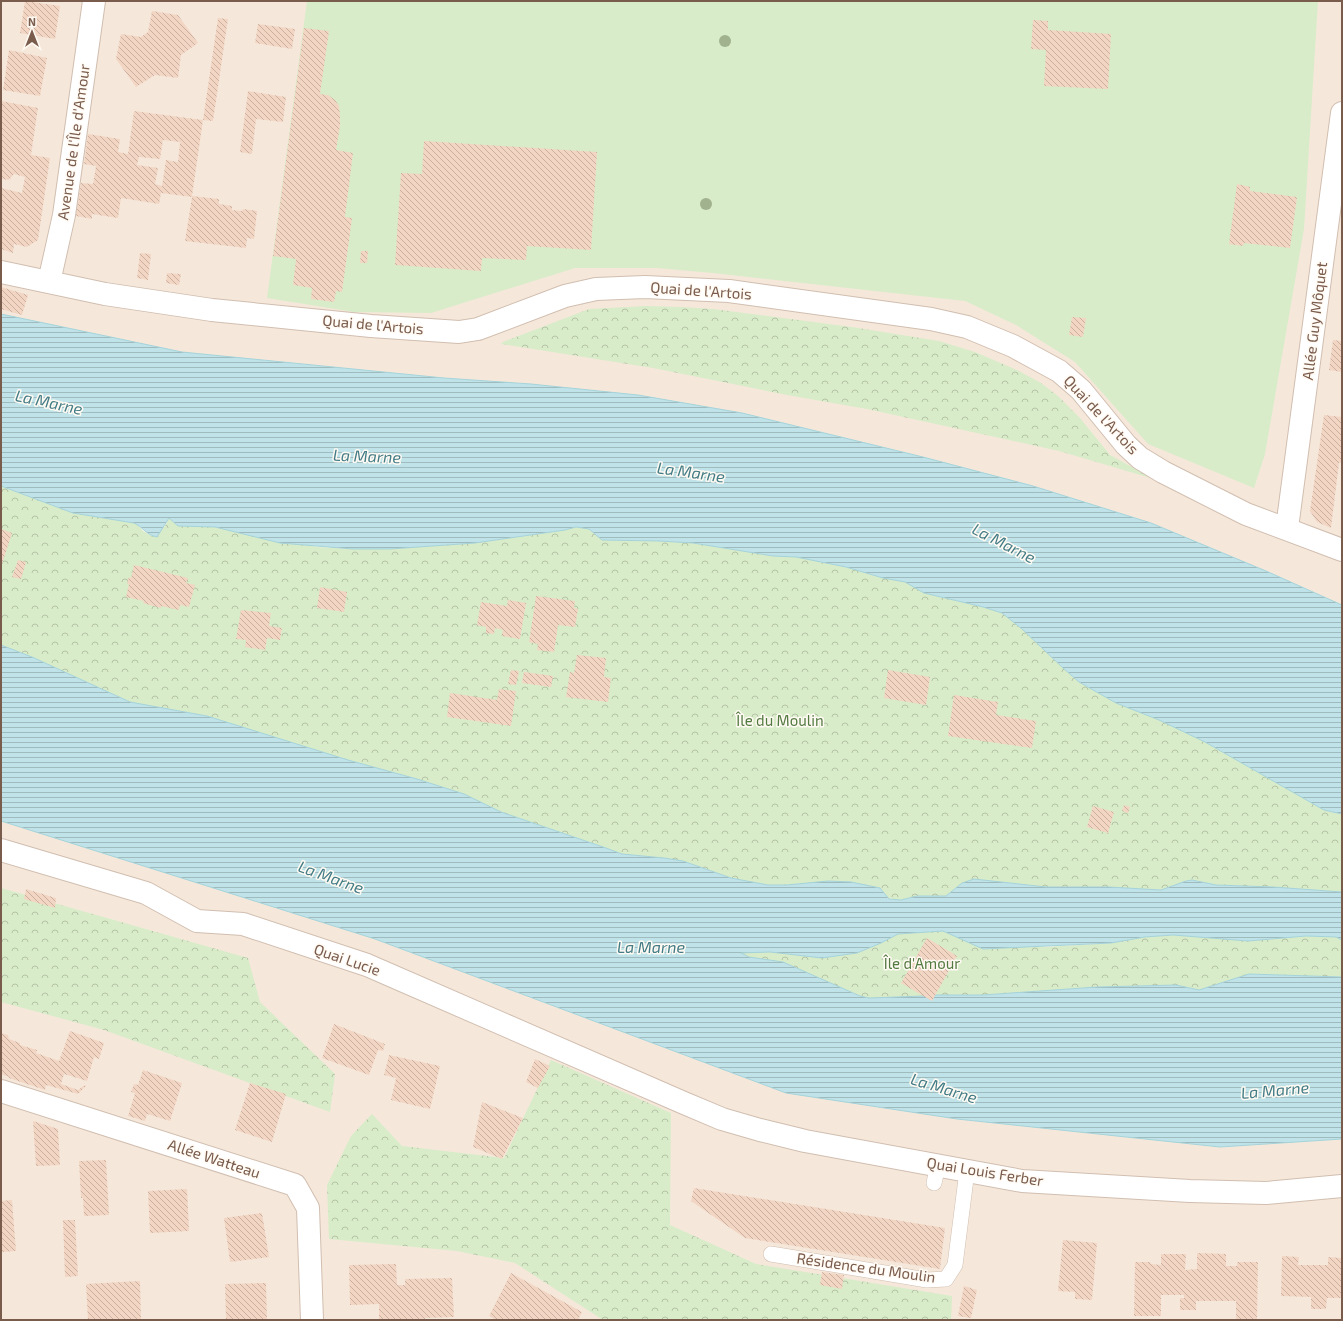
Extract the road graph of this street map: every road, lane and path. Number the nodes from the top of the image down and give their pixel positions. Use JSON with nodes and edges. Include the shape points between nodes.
{"nodes":[{"id":1,"x":94,"y":1,"type":"edge"},
{"id":2,"x":1342,"y":113,"type":"edge"},
{"id":3,"x":1,"y":272,"type":"edge"},
{"id":4,"x":49,"y":282,"type":"junction"},
{"id":5,"x":1287,"y":528,"type":"junction"},
{"id":6,"x":1342,"y":550,"type":"edge"},
{"id":7,"x":1,"y":850,"type":"edge"},
{"id":8,"x":1,"y":1091,"type":"edge"},
{"id":9,"x":684,"y":1103,"type":"joint"},
{"id":10,"x":968,"y":1171,"type":"junction"},
{"id":11,"x":1342,"y":1186,"type":"edge"},
{"id":12,"x":771,"y":1254,"type":"dead end"},
{"id":13,"x":312,"y":1320,"type":"edge"}],
"edges":[{"from":1,"to":4,"type":"street","name":"Avenue de l'Île d'Amour","via":[[64,215]]},
{"from":2,"to":5,"type":"street","name":"Allée Guy Môquet"},
{"from":3,"to":4,"type":"street","name":"Quai de l'Artois"},
{"from":4,"to":5,"type":"street","name":"Quai de l'Artois","via":[[105,294],[212,310],[459,332],[478,329],[565,296],[596,289],[645,287],[729,291],[967,326],[1013,346],[1059,371],[1081,390],[1126,445],[1162,472],[1246,514]]},
{"from":5,"to":6,"type":"street","name":"Quai de l'Artois"},
{"from":7,"to":9,"type":"street","name":"Quai Lucie","via":[[146,893],[197,921],[243,924],[367,965]]},
{"from":8,"to":13,"type":"street","name":"Allée Watteau","via":[[294,1185],[308,1208]]},
{"from":9,"to":10,"type":"street","name":"Quai Louis Ferber","via":[[722,1119],[760,1130],[936,1174]]},
{"from":10,"to":11,"type":"street","name":"Quai Louis Ferber","via":[[1022,1181],[1190,1191],[1266,1193]]},
{"from":10,"to":12,"type":"lane","name":"Résidence du Moulin","via":[[955,1265],[946,1279],[927,1280]]}]}
